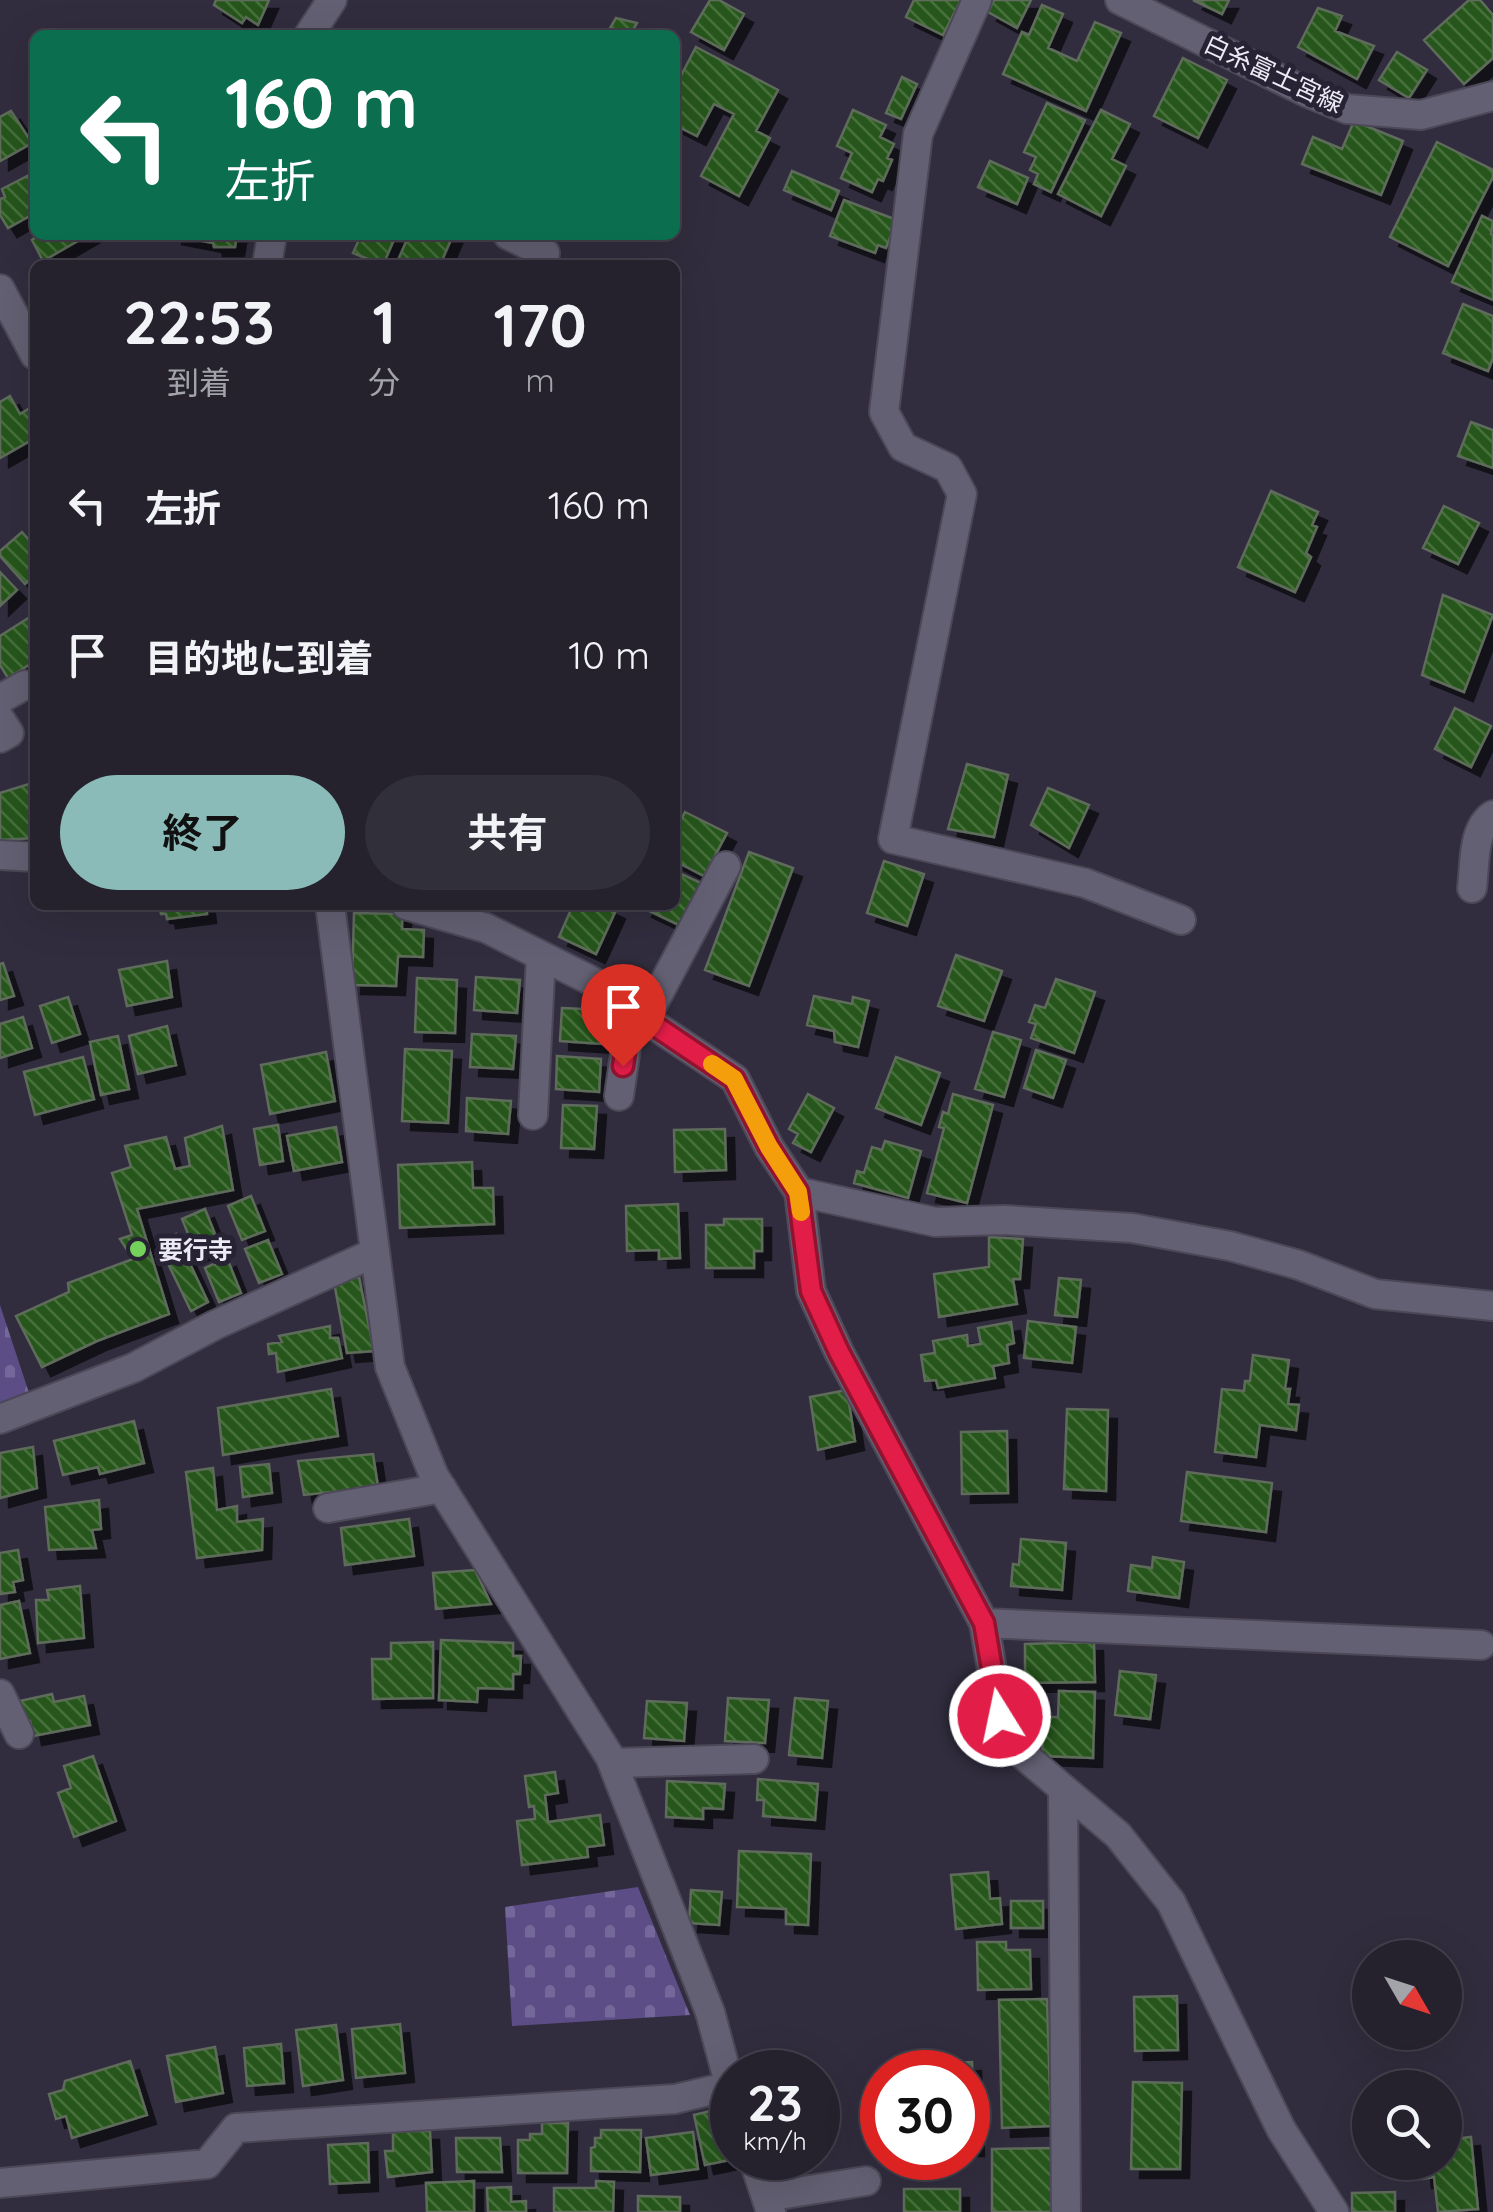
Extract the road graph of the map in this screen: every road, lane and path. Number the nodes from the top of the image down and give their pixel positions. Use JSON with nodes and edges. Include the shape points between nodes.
{"nodes":[{"id":1,"x":332,"y":0,"type":"edge"},
{"id":2,"x":977,"y":0,"type":"edge"},
{"id":3,"x":1120,"y":0,"type":"edge"},
{"id":4,"x":311,"y":30,"type":"edge"},
{"id":5,"x":1493,"y":96,"type":"edge"},
{"id":6,"x":519,"y":240,"type":"edge"},
{"id":7,"x":545,"y":252,"type":"dead end"},
{"id":8,"x":0,"y":289,"type":"edge"},
{"id":9,"x":30,"y":346,"type":"edge"},
{"id":10,"x":0,"y":719,"type":"edge"},
{"id":11,"x":0,"y":738,"type":"edge"},
{"id":12,"x":1493,"y":814,"type":"edge"},
{"id":13,"x":0,"y":854,"type":"edge"},
{"id":14,"x":30,"y":857,"type":"edge"},
{"id":15,"x":726,"y":866,"type":"dead end"},
{"id":16,"x":1472,"y":888,"type":"dead end"},
{"id":17,"x":331,"y":910,"type":"edge"},
{"id":18,"x":445,"y":910,"type":"edge"},
{"id":19,"x":492,"y":916,"type":"edge"},
{"id":20,"x":1181,"y":920,"type":"dead end"},
{"id":21,"x":541,"y":956,"type":"junction"},
{"id":22,"x":638,"y":1013,"type":"junction"},
{"id":23,"x":619,"y":1096,"type":"dead end"},
{"id":24,"x":533,"y":1115,"type":"dead end"},
{"id":25,"x":798,"y":1192,"type":"junction"},
{"id":26,"x":374,"y":1254,"type":"junction"},
{"id":27,"x":1493,"y":1306,"type":"edge"},
{"id":28,"x":0,"y":1418,"type":"edge"},
{"id":29,"x":442,"y":1488,"type":"junction"},
{"id":30,"x":328,"y":1508,"type":"dead end"},
{"id":31,"x":984,"y":1623,"type":"junction"},
{"id":32,"x":1481,"y":1644,"type":"dead end"},
{"id":33,"x":0,"y":1694,"type":"edge"},
{"id":34,"x":19,"y":1734,"type":"dead end"},
{"id":35,"x":754,"y":1758,"type":"dead end"},
{"id":36,"x":612,"y":1764,"type":"junction"},
{"id":37,"x":1063,"y":1790,"type":"junction"},
{"id":38,"x":720,"y":2050,"type":"edge"},
{"id":39,"x":710,"y":2093,"type":"edge"},
{"id":40,"x":760,"y":2180,"type":"edge"},
{"id":41,"x":866,"y":2181,"type":"dead end"},
{"id":42,"x":0,"y":2183,"type":"edge"},
{"id":43,"x":768,"y":2204,"type":"edge"},
{"id":44,"x":1066,"y":2212,"type":"edge"},
{"id":45,"x":1334,"y":2212,"type":"edge"}],
"edges":[{"from":1,"to":4,"type":"street"},
{"from":2,"to":20,"type":"street","via":[[918,134],[884,412],[903,446],[948,468],[962,494],[893,840],[1086,883]]},
{"from":3,"to":5,"type":"street","name":"白糸富士宮線","via":[[1347,109],[1420,115]]},
{"from":6,"to":7,"type":"street"},
{"from":8,"to":9,"type":"street"},
{"from":10,"to":11,"type":"street","via":[[8,732]]},
{"from":12,"to":16,"type":"street","via":[[1480,829]]},
{"from":13,"to":14,"type":"street"},
{"from":15,"to":22,"type":"street"},
{"from":17,"to":26,"type":"street"},
{"from":18,"to":19,"type":"street"},
{"from":19,"to":21,"type":"street"},
{"from":21,"to":22,"type":"street","via":[[620,995]]},
{"from":21,"to":24,"type":"street"},
{"from":22,"to":23,"type":"street"},
{"from":22,"to":25,"type":"street","via":[[734,1079]]},
{"from":25,"to":27,"type":"street","via":[[935,1222],[1132,1228],[1230,1246],[1375,1294]]},
{"from":25,"to":31,"type":"street","via":[[811,1291]]},
{"from":26,"to":28,"type":"street","via":[[132,1368]]},
{"from":26,"to":29,"type":"street","via":[[390,1367]]},
{"from":29,"to":30,"type":"street"},
{"from":29,"to":36,"type":"street"},
{"from":31,"to":32,"type":"street"},
{"from":31,"to":37,"type":"street","via":[[1000,1716],[1020,1753]]},
{"from":33,"to":34,"type":"street"},
{"from":35,"to":36,"type":"street"},
{"from":36,"to":38,"type":"street"},
{"from":37,"to":44,"type":"street"},
{"from":37,"to":45,"type":"street","via":[[1118,1835],[1171,1902],[1281,2129]]},
{"from":39,"to":42,"type":"street","via":[[236,2128],[207,2164]]},
{"from":40,"to":43,"type":"street"},
{"from":41,"to":43,"type":"street"}]}
